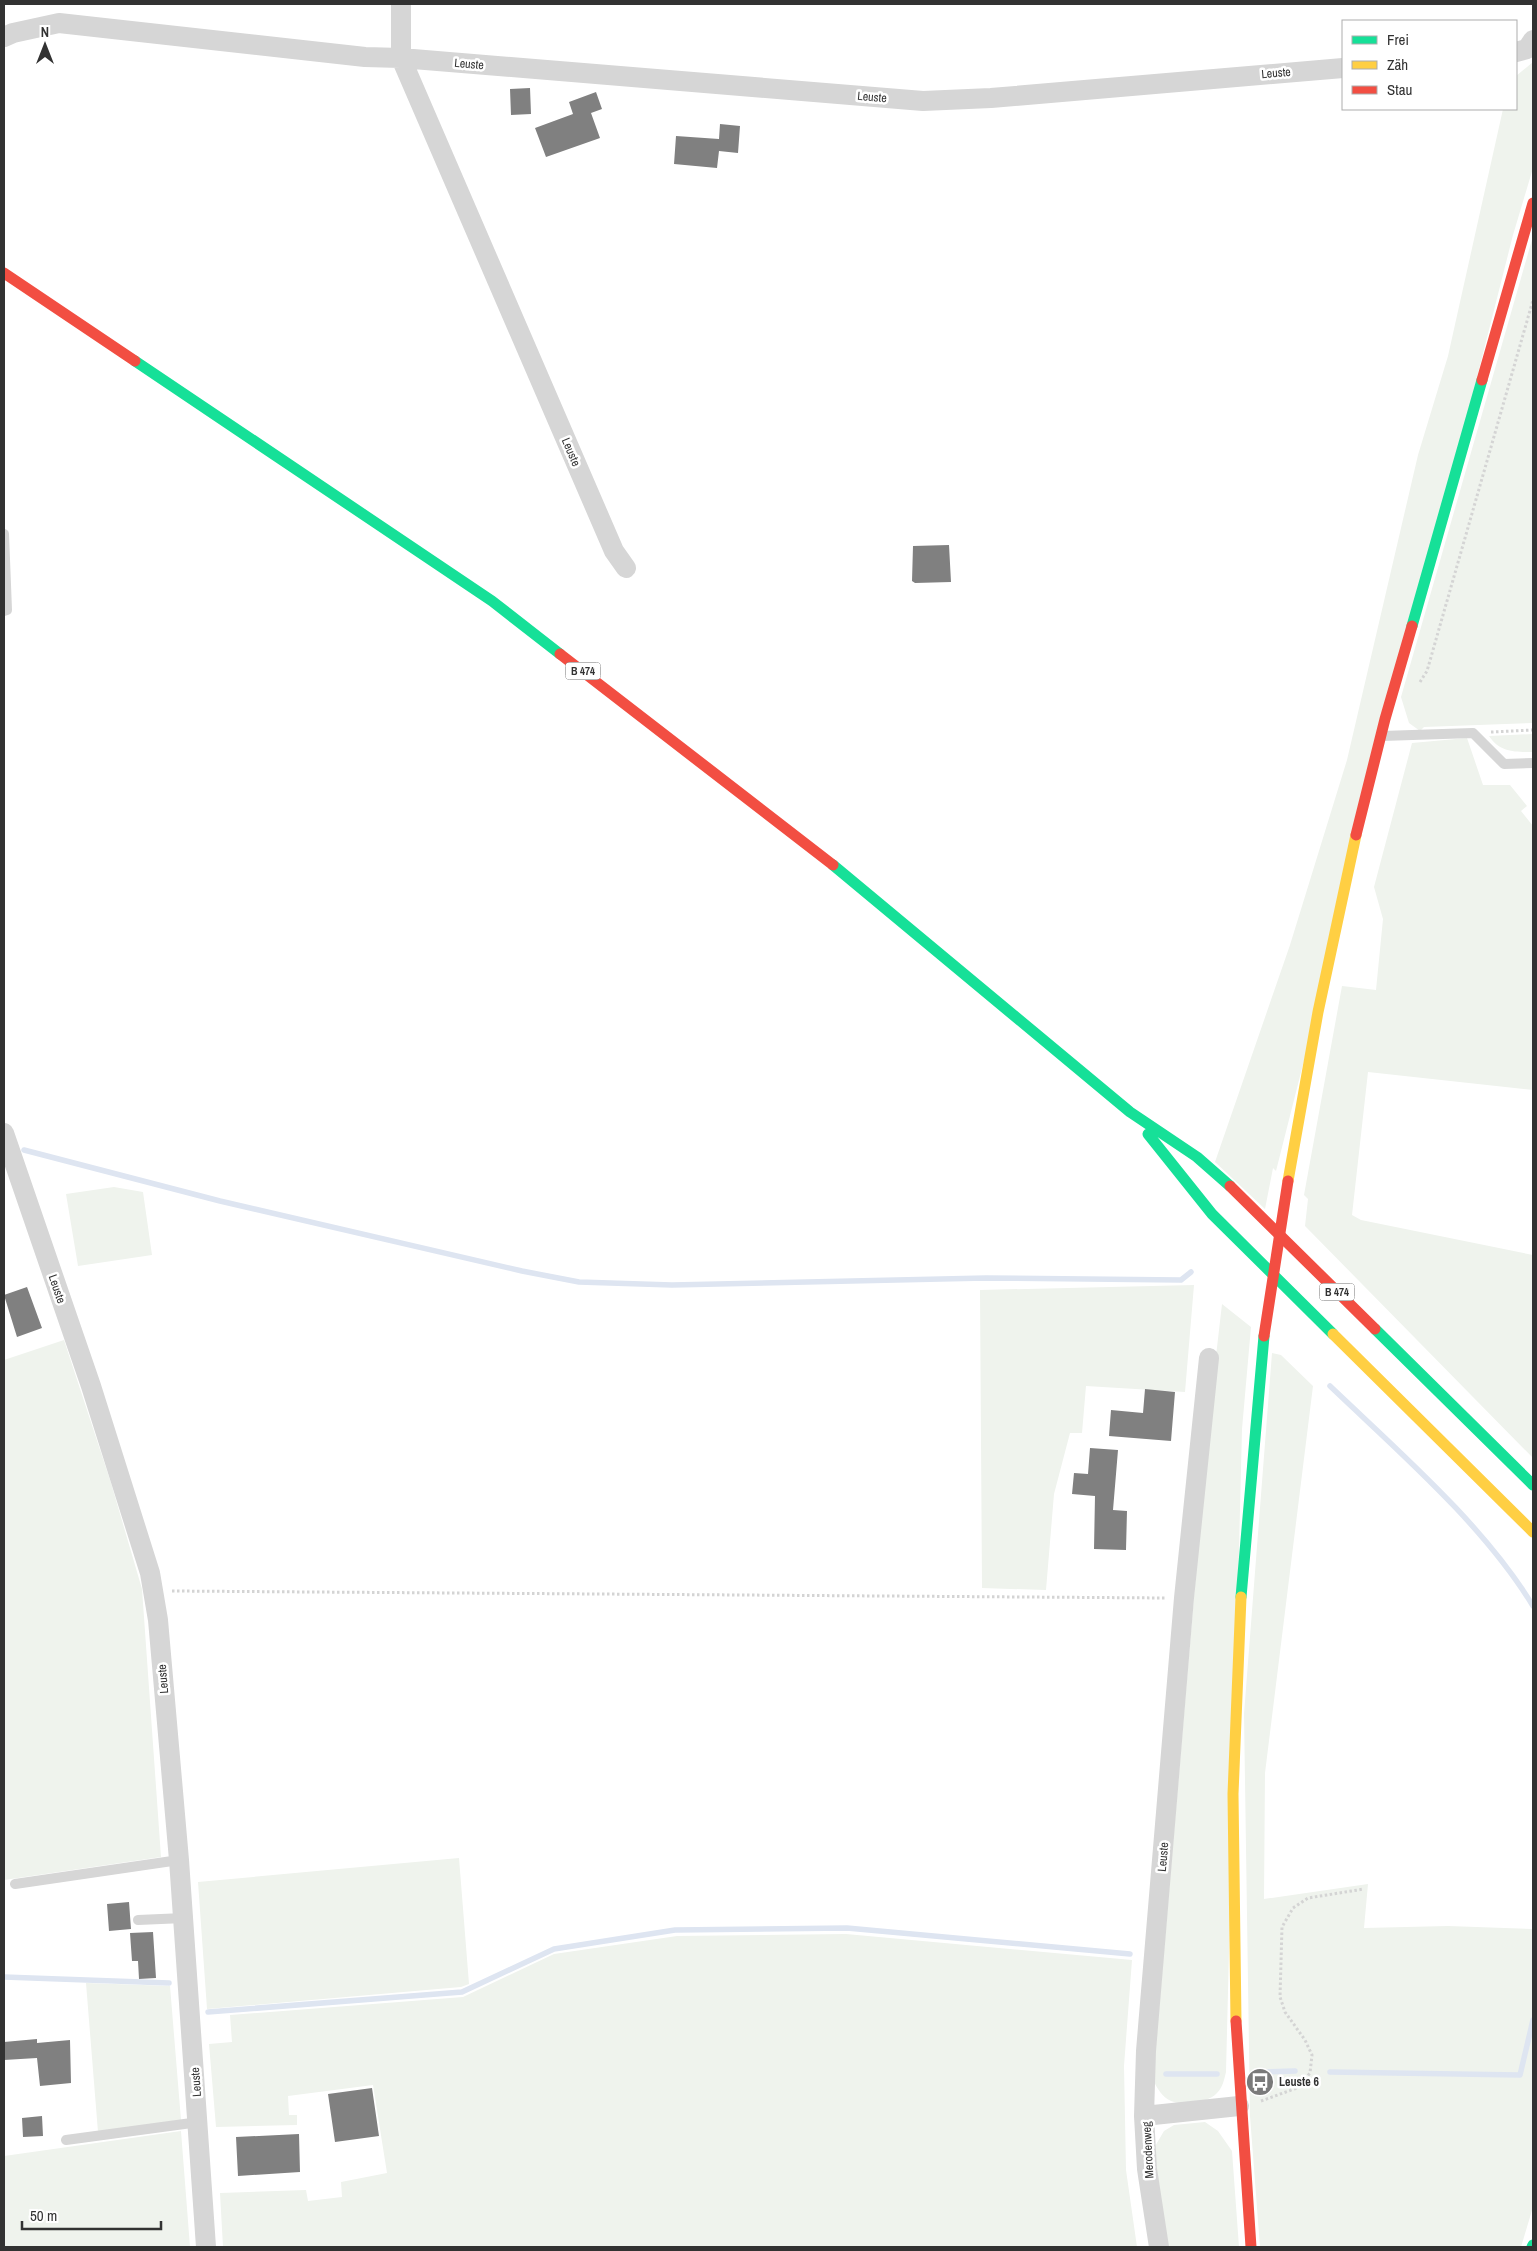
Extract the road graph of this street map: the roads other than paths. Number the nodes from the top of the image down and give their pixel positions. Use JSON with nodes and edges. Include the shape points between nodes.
{"nodes":[{"id":1,"x":401,"y":4,"type":"edge"},
{"id":2,"x":4,"y":37,"type":"edge"},
{"id":3,"x":1533,"y":40,"type":"edge"},
{"id":4,"x":1517,"y":52,"type":"edge"},
{"id":5,"x":401,"y":58,"type":"junction"},
{"id":6,"x":1342,"y":68,"type":"edge"},
{"id":7,"x":1533,"y":203,"type":"edge"},
{"id":8,"x":4,"y":273,"type":"edge"},
{"id":9,"x":4,"y":534,"type":"edge"},
{"id":10,"x":626,"y":568,"type":"dead end"},
{"id":11,"x":4,"y":611,"type":"edge"},
{"id":12,"x":1381,"y":736,"type":"junction"},
{"id":13,"x":1533,"y":763,"type":"edge"},
{"id":14,"x":1130,"y":1112,"type":"junction"},
{"id":15,"x":4,"y":1133,"type":"edge"},
{"id":16,"x":1209,"y":1358,"type":"dead end"},
{"id":17,"x":1533,"y":1485,"type":"edge"},
{"id":18,"x":1533,"y":1532,"type":"edge"},
{"id":19,"x":179,"y":1860,"type":"junction"},
{"id":20,"x":16,"y":1884,"type":"dead end"},
{"id":21,"x":184,"y":1918,"type":"junction"},
{"id":22,"x":138,"y":1920,"type":"dead end"},
{"id":23,"x":1239,"y":2106,"type":"junction"},
{"id":24,"x":1144,"y":2116,"type":"junction"},
{"id":25,"x":199,"y":2122,"type":"junction"},
{"id":26,"x":66,"y":2140,"type":"dead end"},
{"id":27,"x":206,"y":2247,"type":"edge"},
{"id":28,"x":1159,"y":2247,"type":"edge"},
{"id":29,"x":1251,"y":2247,"type":"edge"}],
"edges":[{"from":1,"to":5,"type":"street","name":"Leuste"},
{"from":2,"to":5,"type":"street","name":"Leuste","via":[[59,23],[365,57]]},
{"from":3,"to":4,"type":"street","via":[[1527,49]]},
{"from":5,"to":6,"type":"street","name":"Leuste","via":[[923,101]]},
{"from":5,"to":10,"type":"street","name":"Leuste","via":[[614,551]]},
{"from":7,"to":12,"type":"main road"},
{"from":8,"to":14,"type":"main road","number":"B 474","via":[[492,601],[827,860]]},
{"from":9,"to":11,"type":"lane","via":[[7,610]]},
{"from":12,"to":13,"type":"lane","via":[[1473,733],[1504,764]]},
{"from":12,"to":23,"type":"main road","bridge":true,"via":[[1318,1012],[1264,1336],[1246,1519],[1232,1817]]},
{"from":14,"to":17,"type":"main road","number":"B 474","via":[[1197,1157],[1230,1186]]},
{"from":14,"to":18,"type":"main road","number":"B 474","via":[[1212,1214]]},
{"from":15,"to":19,"type":"street","name":"Leuste","via":[[91,1386],[150,1572],[158,1620]]},
{"from":16,"to":24,"type":"street","name":"Leuste","via":[[1184,1598],[1146,2051]]},
{"from":19,"to":20,"type":"lane"},
{"from":19,"to":21,"type":"street","name":"Leuste"},
{"from":21,"to":22,"type":"lane"},
{"from":21,"to":25,"type":"street","name":"Leuste"},
{"from":23,"to":24,"type":"street","name":"Merodenweg"},
{"from":23,"to":29,"type":"main road"},
{"from":24,"to":28,"type":"street","name":"Merodenweg","via":[[1147,2169]]},
{"from":25,"to":26,"type":"lane"},
{"from":25,"to":27,"type":"street","name":"Leuste"}]}
